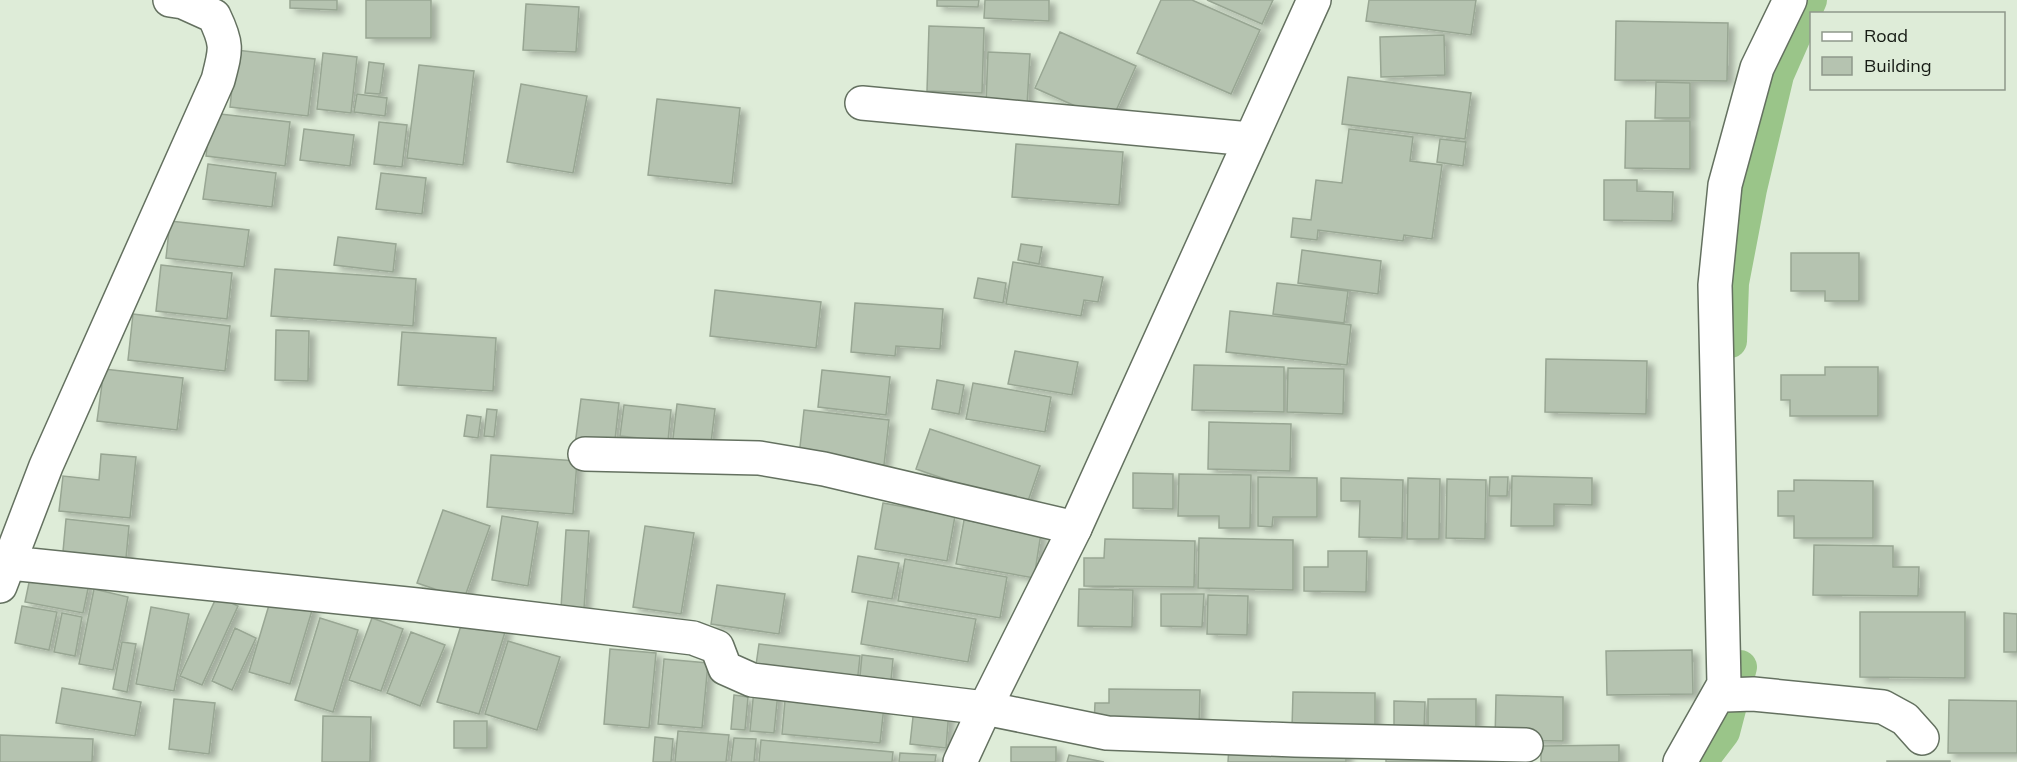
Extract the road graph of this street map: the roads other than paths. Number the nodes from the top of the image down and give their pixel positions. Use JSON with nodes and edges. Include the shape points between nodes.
{"nodes":[{"id":1,"x":170,"y":0,"type":"edge"},
{"id":2,"x":1314,"y":0,"type":"edge"},
{"id":3,"x":1790,"y":0,"type":"edge"},
{"id":4,"x":862,"y":103,"type":"dead end"},
{"id":5,"x":1250,"y":139,"type":"junction"},
{"id":6,"x":585,"y":454,"type":"dead end"},
{"id":7,"x":1075,"y":528,"type":"junction"},
{"id":8,"x":5,"y":574,"type":"edge"},
{"id":9,"x":1734,"y":691,"type":"junction"},
{"id":10,"x":985,"y":708,"type":"junction"},
{"id":11,"x":1922,"y":738,"type":"dead end"},
{"id":12,"x":1526,"y":745,"type":"dead end"},
{"id":13,"x":960,"y":762,"type":"edge"},
{"id":14,"x":1680,"y":762,"type":"edge"}],
"edges":[{"from":1,"to":8,"type":"street","via":[[214,16],[226,50],[218,80],[46,466]]},
{"from":2,"to":5,"type":"street"},
{"from":3,"to":9,"type":"street","via":[[1757,68],[1725,186],[1715,285]]},
{"from":4,"to":5,"type":"street"},
{"from":5,"to":7,"type":"street"},
{"from":6,"to":7,"type":"street","via":[[759,459],[824,469]]},
{"from":7,"to":10,"type":"street"},
{"from":8,"to":10,"type":"street","via":[[417,605],[693,638],[717,647],[725,668],[752,680]]},
{"from":9,"to":11,"type":"street","via":[[1883,707],[1905,719]]},
{"from":9,"to":14,"type":"street"},
{"from":10,"to":12,"type":"street","via":[[1107,733]]},
{"from":10,"to":13,"type":"street"}]}
